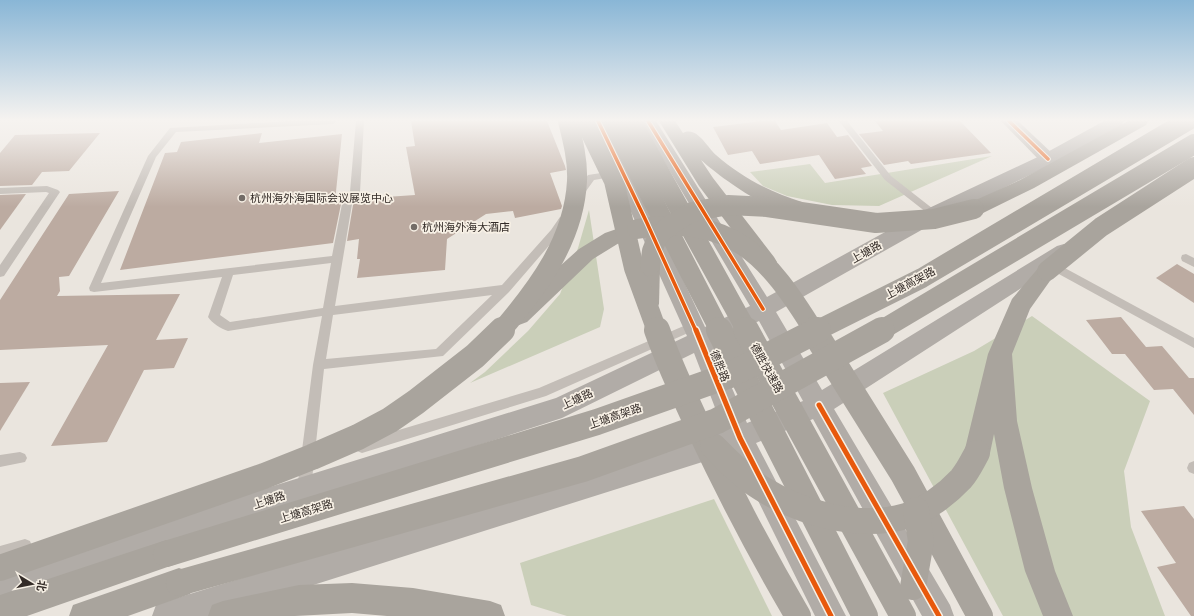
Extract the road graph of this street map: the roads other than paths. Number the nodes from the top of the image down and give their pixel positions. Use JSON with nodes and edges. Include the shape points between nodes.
{"nodes":[{"id":1,"x":157,"y":150,"type":"edge"},
{"id":2,"x":358,"y":150,"type":"edge"},
{"id":3,"x":575,"y":150,"type":"edge"},
{"id":4,"x":599,"y":150,"type":"edge"},
{"id":5,"x":612,"y":150,"type":"edge"},
{"id":6,"x":627,"y":150,"type":"edge"},
{"id":7,"x":647,"y":150,"type":"edge"},
{"id":8,"x":665,"y":150,"type":"edge"},
{"id":9,"x":685,"y":150,"type":"edge"},
{"id":10,"x":701,"y":150,"type":"edge"},
{"id":11,"x":866,"y":150,"type":"edge"},
{"id":12,"x":1039,"y":150,"type":"edge"},
{"id":13,"x":1065,"y":150,"type":"edge"},
{"id":14,"x":1088,"y":150,"type":"edge"},
{"id":15,"x":1138,"y":150,"type":"edge"},
{"id":16,"x":1184,"y":150,"type":"edge"},
{"id":17,"x":1048,"y":159,"type":"junction"},
{"id":18,"x":1194,"y":167,"type":"edge"},
{"id":19,"x":623,"y":172,"type":"junction"},
{"id":20,"x":1194,"y":174,"type":"edge"},
{"id":21,"x":0,"y":191,"type":"edge"},
{"id":22,"x":697,"y":203,"type":"junction"},
{"id":23,"x":934,"y":214,"type":"junction"},
{"id":24,"x":825,"y":216,"type":"junction"},
{"id":25,"x":647,"y":223,"type":"junction"},
{"id":26,"x":337,"y":259,"type":"junction"},
{"id":27,"x":1046,"y":262,"type":"junction"},
{"id":28,"x":229,"y":272,"type":"junction"},
{"id":29,"x":0,"y":273,"type":"edge"},
{"id":30,"x":784,"y":284,"type":"junction"},
{"id":31,"x":505,"y":289,"type":"junction"},
{"id":32,"x":648,"y":304,"type":"junction"},
{"id":33,"x":763,"y":309,"type":"junction"},
{"id":34,"x":328,"y":311,"type":"junction"},
{"id":35,"x":500,"y":333,"type":"junction"},
{"id":36,"x":697,"y":333,"type":"junction"},
{"id":37,"x":1194,"y":343,"type":"edge"},
{"id":38,"x":1000,"y":354,"type":"junction"},
{"id":39,"x":319,"y":365,"type":"junction"},
{"id":40,"x":819,"y":405,"type":"junction"},
{"id":41,"x":704,"y":437,"type":"junction"},
{"id":42,"x":740,"y":438,"type":"junction"},
{"id":43,"x":20,"y":458,"type":"dead end"},
{"id":44,"x":0,"y":461,"type":"edge"},
{"id":45,"x":307,"y":463,"type":"junction"},
{"id":46,"x":304,"y":489,"type":"junction"},
{"id":47,"x":913,"y":490,"type":"junction"},
{"id":48,"x":0,"y":553,"type":"edge"},
{"id":49,"x":0,"y":568,"type":"edge"},
{"id":50,"x":0,"y":586,"type":"edge"},
{"id":51,"x":0,"y":610,"type":"edge"},
{"id":52,"x":84,"y":616,"type":"edge"},
{"id":53,"x":167,"y":616,"type":"edge"},
{"id":54,"x":223,"y":616,"type":"edge"},
{"id":55,"x":490,"y":616,"type":"edge"},
{"id":56,"x":798,"y":616,"type":"edge"},
{"id":57,"x":831,"y":616,"type":"edge"},
{"id":58,"x":865,"y":616,"type":"edge"},
{"id":59,"x":897,"y":616,"type":"edge"},
{"id":60,"x":903,"y":616,"type":"edge"},
{"id":61,"x":939,"y":616,"type":"edge"},
{"id":62,"x":980,"y":616,"type":"edge"},
{"id":63,"x":1058,"y":616,"type":"edge"}],
"edges":[{"from":1,"to":28,"type":"lane","via":[[152,156],[94,288]]},
{"from":2,"to":26,"type":"lane","via":[[355,192],[347,204]]},
{"from":3,"to":35,"type":"highway","bridge":true,"via":[[578,184],[575,208],[556,258],[537,287]]},
{"from":4,"to":32,"type":"highway","bridge":true,"via":[[614,181],[634,268]]},
{"from":5,"to":19,"type":"main road","name":"德胜路"},
{"from":6,"to":58,"type":"highway","bridge":true},
{"from":7,"to":60,"type":"highway","name":"德胜快速路","bridge":true},
{"from":8,"to":22,"type":"main road"},
{"from":9,"to":30,"type":"highway","bridge":true,"via":[[706,182]]},
{"from":10,"to":24,"type":"highway","bridge":true,"via":[[735,178],[764,196]]},
{"from":11,"to":23,"type":"lane","via":[[888,178]]},
{"from":12,"to":17,"type":"street"},
{"from":13,"to":17,"type":"main road","name":"上塘路"},
{"from":14,"to":24,"type":"highway","bridge":true,"via":[[1027,184],[974,209],[934,219],[876,223]]},
{"from":15,"to":51,"type":"highway","name":"上塘高架路","bridge":true,"via":[[922,278],[730,375],[597,422],[174,552]]},
{"from":16,"to":52,"type":"highway","bridge":true,"via":[[856,346],[717,421],[583,470],[178,583]]},
{"from":17,"to":23,"type":"main road","name":"上塘路"},
{"from":18,"to":38,"type":"highway","bridge":true,"via":[[1101,227],[1047,271],[1020,305]]},
{"from":19,"to":25,"type":"main road","name":"德胜路"},
{"from":19,"to":31,"type":"lane","via":[[591,177],[555,232]]},
{"from":20,"to":27,"type":"main road"},
{"from":21,"to":29,"type":"lane","via":[[47,189],[55,192]]},
{"from":22,"to":25,"type":"lane","via":[[700,237],[665,247]]},
{"from":22,"to":33,"type":"main road"},
{"from":23,"to":33,"type":"main road","name":"上塘路"},
{"from":24,"to":32,"type":"highway","bridge":true,"via":[[767,207],[728,205],[692,212],[658,236],[652,251]]},
{"from":25,"to":36,"type":"main road","name":"德胜路"},
{"from":26,"to":28,"type":"lane"},
{"from":26,"to":34,"type":"lane"},
{"from":27,"to":37,"type":"lane"},
{"from":27,"to":40,"type":"main road"},
{"from":28,"to":34,"type":"lane","via":[[214,317],[228,327]]},
{"from":30,"to":35,"type":"highway","bridge":true,"via":[[750,250],[724,234],[684,224],[658,224],[612,238],[586,254]]},
{"from":30,"to":47,"type":"highway","bridge":true},
{"from":31,"to":34,"type":"lane"},
{"from":31,"to":39,"type":"lane","via":[[439,353]]},
{"from":32,"to":41,"type":"highway","bridge":true,"via":[[663,347]]},
{"from":33,"to":36,"type":"main road","name":"上塘路"},
{"from":33,"to":40,"type":"main road"},
{"from":34,"to":39,"type":"lane"},
{"from":35,"to":49,"type":"highway","bridge":true,"via":[[420,400],[382,425],[327,451],[245,483]]},
{"from":36,"to":42,"type":"main road","name":"德胜路"},
{"from":36,"to":45,"type":"lane","via":[[542,392]]},
{"from":36,"to":46,"type":"main road","name":"上塘路","via":[[562,407]]},
{"from":38,"to":41,"type":"highway","bridge":true,"via":[[977,453],[962,478],[945,494],[906,516],[887,520],[842,518],[820,514],[788,502],[761,489]]},
{"from":38,"to":63,"type":"highway","via":[[1004,421],[1018,488],[1040,571]]},
{"from":39,"to":45,"type":"lane"},
{"from":40,"to":42,"type":"main road"},
{"from":40,"to":61,"type":"main road"},
{"from":41,"to":56,"type":"highway","bridge":true,"via":[[728,490]]},
{"from":42,"to":53,"type":"main road"},
{"from":42,"to":57,"type":"main road","name":"德胜路"},
{"from":43,"to":44,"type":"lane"},
{"from":45,"to":46,"type":"lane"},
{"from":45,"to":48,"type":"lane"},
{"from":46,"to":50,"type":"main road","name":"上塘路"},
{"from":47,"to":59,"type":"highway","bridge":true,"via":[[921,541],[913,587]]},
{"from":47,"to":62,"type":"highway","bridge":true},
{"from":54,"to":55,"type":"highway","via":[[299,600],[352,598],[413,602]]}]}
